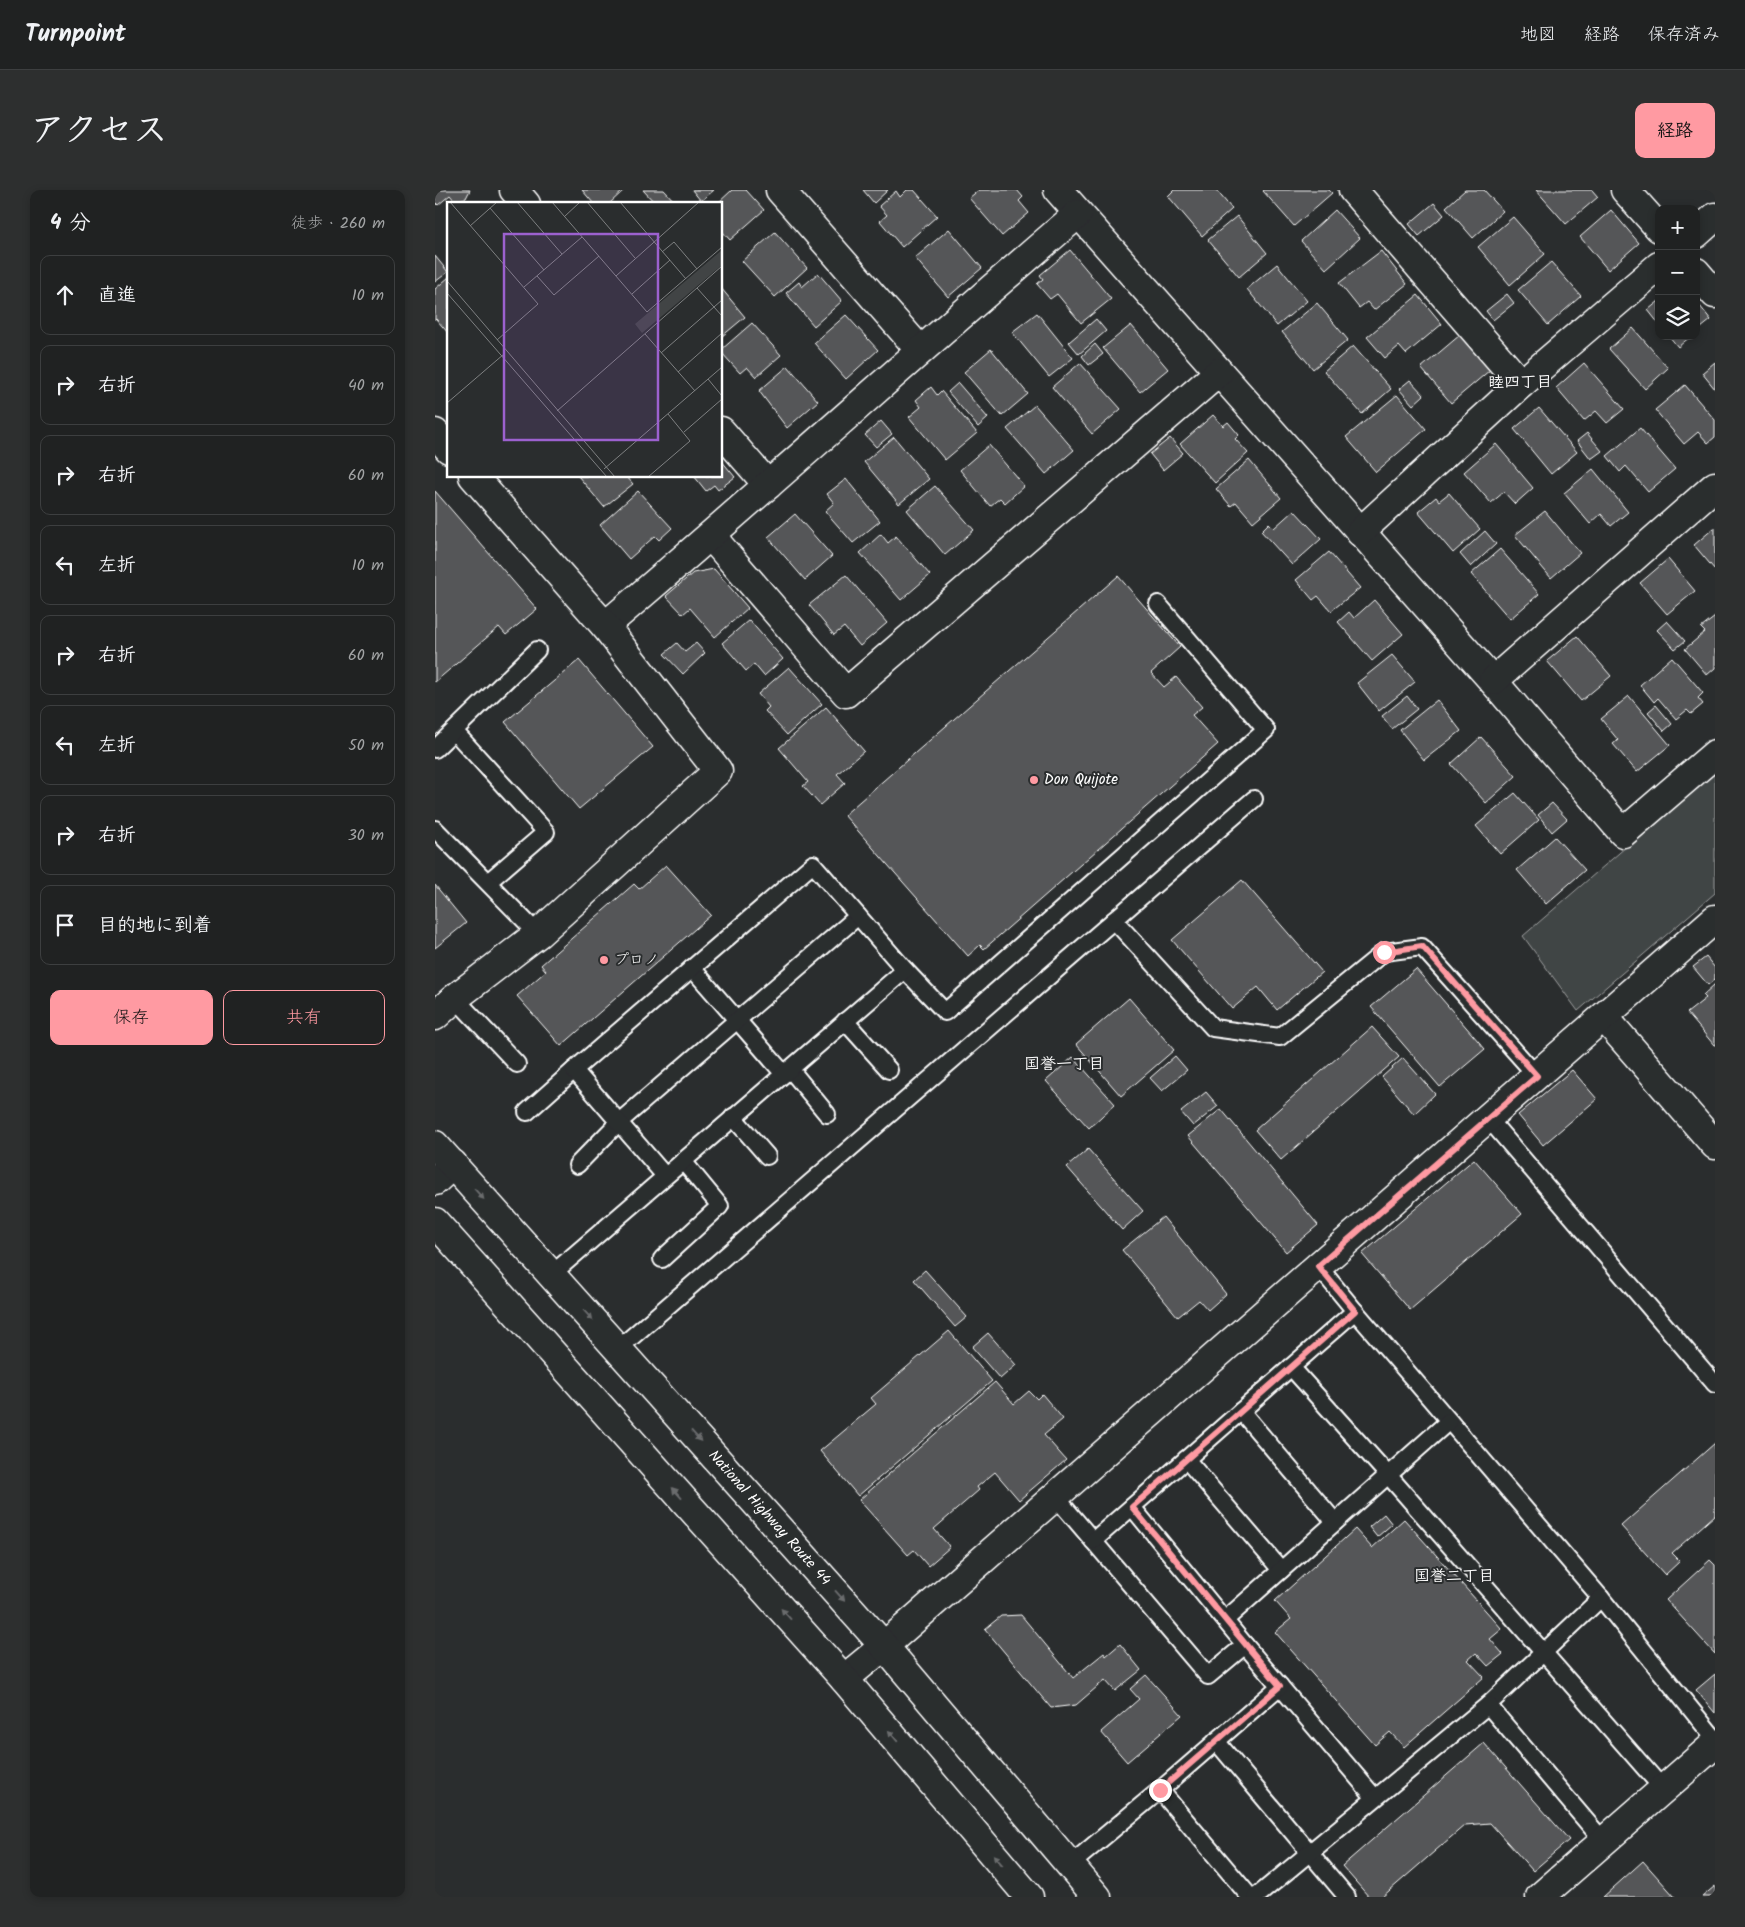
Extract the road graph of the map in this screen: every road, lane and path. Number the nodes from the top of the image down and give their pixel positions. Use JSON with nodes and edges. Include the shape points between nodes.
{"nodes":[{"id":1,"x":514,"y":190,"type":"edge"},
{"id":2,"x":780,"y":190,"type":"edge"},
{"id":3,"x":1058,"y":190,"type":"edge"},
{"id":4,"x":1353,"y":190,"type":"edge"},
{"id":5,"x":1625,"y":190,"type":"edge"},
{"id":6,"x":524,"y":202,"type":"edge"},
{"id":7,"x":1078,"y":214,"type":"junction"},
{"id":8,"x":1715,"y":217,"type":"edge"},
{"id":9,"x":1655,"y":224,"type":"edge"},
{"id":10,"x":1700,"y":230,"type":"edge"},
{"id":11,"x":1655,"y":269,"type":"edge"},
{"id":12,"x":1700,"y":277,"type":"edge"},
{"id":13,"x":1715,"y":294,"type":"edge"},
{"id":14,"x":920,"y":350,"type":"junction"},
{"id":15,"x":1219,"y":372,"type":"junction"},
{"id":16,"x":1521,"y":384,"type":"junction"},
{"id":17,"x":435,"y":433,"type":"edge"},
{"id":18,"x":723,"y":433,"type":"edge"},
{"id":19,"x":447,"y":447,"type":"edge"},
{"id":20,"x":475,"y":478,"type":"edge"},
{"id":21,"x":768,"y":485,"type":"junction"},
{"id":22,"x":1715,"y":486,"type":"edge"},
{"id":23,"x":1360,"y":532,"type":"junction"},
{"id":24,"x":711,"y":536,"type":"junction"},
{"id":25,"x":1159,"y":604,"type":"dead end"},
{"id":26,"x":605,"y":626,"type":"junction"},
{"id":27,"x":537,"y":650,"type":"dead end"},
{"id":28,"x":1493,"y":681,"type":"junction"},
{"id":29,"x":454,"y":731,"type":"junction"},
{"id":30,"x":435,"y":749,"type":"edge"},
{"id":31,"x":1715,"y":754,"type":"edge"},
{"id":32,"x":1254,"y":799,"type":"dead end"},
{"id":33,"x":435,"y":828,"type":"edge"},
{"id":34,"x":488,"y":882,"type":"junction"},
{"id":35,"x":858,"y":916,"type":"junction"},
{"id":36,"x":1715,"y":918,"type":"edge"},
{"id":37,"x":1114,"y":920,"type":"junction"},
{"id":38,"x":538,"y":934,"type":"junction"},
{"id":39,"x":692,"y":968,"type":"junction"},
{"id":40,"x":905,"y":970,"type":"junction"},
{"id":41,"x":445,"y":1007,"type":"edge"},
{"id":42,"x":1604,"y":1018,"type":"junction"},
{"id":43,"x":737,"y":1020,"type":"junction"},
{"id":44,"x":845,"y":1021,"type":"junction"},
{"id":45,"x":517,"y":1064,"type":"dead end"},
{"id":46,"x":574,"y":1070,"type":"junction"},
{"id":47,"x":889,"y":1070,"type":"dead end"},
{"id":48,"x":787,"y":1071,"type":"junction"},
{"id":49,"x":1537,"y":1076,"type":"junction"},
{"id":50,"x":527,"y":1112,"type":"dead end"},
{"id":51,"x":827,"y":1114,"type":"dead end"},
{"id":52,"x":733,"y":1117,"type":"junction"},
{"id":53,"x":1489,"y":1118,"type":"junction"},
{"id":54,"x":619,"y":1122,"type":"junction"},
{"id":55,"x":435,"y":1144,"type":"edge"},
{"id":56,"x":1715,"y":1145,"type":"edge"},
{"id":57,"x":767,"y":1156,"type":"dead end"},
{"id":58,"x":683,"y":1161,"type":"junction"},
{"id":59,"x":577,"y":1165,"type":"dead end"},
{"id":60,"x":444,"y":1173,"type":"edge"},
{"id":61,"x":665,"y":1176,"type":"junction"},
{"id":62,"x":435,"y":1222,"type":"edge"},
{"id":63,"x":662,"y":1258,"type":"dead end"},
{"id":64,"x":1318,"y":1266,"type":"junction"},
{"id":65,"x":551,"y":1274,"type":"junction"},
{"id":66,"x":1355,"y":1311,"type":"junction"},
{"id":67,"x":618,"y":1349,"type":"junction"},
{"id":68,"x":1291,"y":1367,"type":"junction"},
{"id":69,"x":1715,"y":1384,"type":"edge"},
{"id":70,"x":1241,"y":1412,"type":"junction"},
{"id":71,"x":1449,"y":1421,"type":"junction"},
{"id":72,"x":1186,"y":1459,"type":"junction"},
{"id":73,"x":1388,"y":1475,"type":"junction"},
{"id":74,"x":1055,"y":1496,"type":"junction"},
{"id":75,"x":1132,"y":1507,"type":"junction"},
{"id":76,"x":1335,"y":1522,"type":"junction"},
{"id":77,"x":1093,"y":1541,"type":"junction"},
{"id":78,"x":1281,"y":1570,"type":"junction"},
{"id":79,"x":1601,"y":1598,"type":"junction"},
{"id":80,"x":1225,"y":1620,"type":"junction"},
{"id":81,"x":1245,"y":1645,"type":"junction"},
{"id":82,"x":884,"y":1646,"type":"junction"},
{"id":83,"x":1543,"y":1652,"type":"junction"},
{"id":84,"x":844,"y":1679,"type":"junction"},
{"id":85,"x":1280,"y":1686,"type":"junction"},
{"id":86,"x":1488,"y":1705,"type":"junction"},
{"id":87,"x":1715,"y":1739,"type":"edge"},
{"id":88,"x":1217,"y":1741,"type":"junction"},
{"id":89,"x":1715,"y":1744,"type":"edge"},
{"id":90,"x":1160,"y":1790,"type":"junction"},
{"id":91,"x":1663,"y":1790,"type":"junction"},
{"id":92,"x":1375,"y":1798,"type":"junction"},
{"id":93,"x":1604,"y":1842,"type":"junction"},
{"id":94,"x":1310,"y":1852,"type":"junction"},
{"id":95,"x":1070,"y":1865,"type":"junction"},
{"id":96,"x":1029,"y":1897,"type":"edge"},
{"id":97,"x":1097,"y":1897,"type":"edge"},
{"id":98,"x":1250,"y":1897,"type":"edge"},
{"id":99,"x":1256,"y":1897,"type":"edge"},
{"id":100,"x":1347,"y":1897,"type":"edge"},
{"id":101,"x":1540,"y":1897,"type":"edge"}],
"edges":[{"from":1,"to":6,"type":"main road"},
{"from":2,"to":14,"type":"main road"},
{"from":3,"to":7,"type":"main road"},
{"from":4,"to":16,"type":"main road"},
{"from":5,"to":9,"type":"main road"},
{"from":7,"to":14,"type":"main road"},
{"from":7,"to":15,"type":"main road"},
{"from":8,"to":10,"type":"main road"},
{"from":11,"to":16,"type":"main road"},
{"from":12,"to":13,"type":"main road"},
{"from":14,"to":21,"type":"main road"},
{"from":15,"to":23,"type":"main road"},
{"from":15,"to":24,"type":"main road","via":[[846,693]]},
{"from":16,"to":23,"type":"main road"},
{"from":17,"to":19,"type":"main road"},
{"from":18,"to":21,"type":"main road"},
{"from":20,"to":26,"type":"main road"},
{"from":21,"to":24,"type":"main road"},
{"from":22,"to":28,"type":"main road"},
{"from":23,"to":28,"type":"main road"},
{"from":24,"to":26,"type":"main road"},
{"from":25,"to":40,"type":"lane","via":[[1266,730],[945,1012]]},
{"from":26,"to":38,"type":"main road","via":[[718,771]]},
{"from":27,"to":29,"type":"lane"},
{"from":28,"to":31,"type":"main road","via":[[1623,833]]},
{"from":29,"to":30,"type":"lane"},
{"from":29,"to":34,"type":"lane","via":[[546,832]]},
{"from":32,"to":37,"type":"lane"},
{"from":33,"to":34,"type":"lane"},
{"from":34,"to":38,"type":"lane"},
{"from":35,"to":39,"type":"lane","via":[[813,864]]},
{"from":35,"to":40,"type":"lane"},
{"from":35,"to":43,"type":"lane"},
{"from":36,"to":42,"type":"main road"},
{"from":37,"to":49,"type":"lane","via":[[1213,1028],[1280,1037],[1384,952],[1422,946]]},
{"from":37,"to":67,"type":"lane"},
{"from":38,"to":41,"type":"main road"},
{"from":39,"to":43,"type":"lane"},
{"from":39,"to":46,"type":"lane"},
{"from":40,"to":44,"type":"lane"},
{"from":41,"to":45,"type":"lane"},
{"from":42,"to":49,"type":"main road"},
{"from":42,"to":56,"type":"main road"},
{"from":43,"to":48,"type":"lane"},
{"from":43,"to":54,"type":"lane"},
{"from":44,"to":47,"type":"lane"},
{"from":44,"to":48,"type":"lane"},
{"from":46,"to":50,"type":"lane"},
{"from":46,"to":54,"type":"lane"},
{"from":48,"to":51,"type":"lane"},
{"from":48,"to":52,"type":"lane"},
{"from":49,"to":53,"type":"main road"},
{"from":52,"to":57,"type":"lane"},
{"from":52,"to":58,"type":"lane"},
{"from":53,"to":64,"type":"main road"},
{"from":53,"to":69,"type":"lane"},
{"from":54,"to":59,"type":"lane"},
{"from":54,"to":61,"type":"lane"},
{"from":55,"to":60,"type":"main road","name":"National Highway Route 44"},
{"from":58,"to":61,"type":"lane"},
{"from":58,"to":63,"type":"lane","via":[[720,1206]]},
{"from":60,"to":65,"type":"main road","name":"National Highway Route 44","one_way":true},
{"from":61,"to":65,"type":"lane"},
{"from":84,"to":62,"type":"main road","one_way":true},
{"from":64,"to":66,"type":"lane"},
{"from":64,"to":74,"type":"main road"},
{"from":65,"to":67,"type":"main road","name":"National Highway Route 44","one_way":true},
{"from":66,"to":68,"type":"lane"},
{"from":66,"to":71,"type":"lane"},
{"from":67,"to":82,"type":"main road","name":"National Highway Route 44","one_way":true},
{"from":68,"to":70,"type":"lane"},
{"from":68,"to":73,"type":"lane"},
{"from":70,"to":72,"type":"lane"},
{"from":70,"to":76,"type":"lane"},
{"from":71,"to":73,"type":"lane"},
{"from":71,"to":79,"type":"lane"},
{"from":72,"to":75,"type":"lane"},
{"from":72,"to":78,"type":"lane"},
{"from":73,"to":76,"type":"lane"},
{"from":73,"to":83,"type":"lane"},
{"from":74,"to":77,"type":"lane"},
{"from":74,"to":82,"type":"main road"},
{"from":75,"to":77,"type":"lane"},
{"from":75,"to":80,"type":"lane"},
{"from":76,"to":78,"type":"lane"},
{"from":77,"to":81,"type":"lane","via":[[1208,1676]]},
{"from":78,"to":80,"type":"lane"},
{"from":79,"to":83,"type":"lane"},
{"from":79,"to":87,"type":"lane"},
{"from":80,"to":81,"type":"lane"},
{"from":81,"to":85,"type":"lane"},
{"from":82,"to":84,"type":"main road"},
{"from":82,"to":95,"type":"main road","name":"National Highway Route 44"},
{"from":83,"to":86,"type":"lane"},
{"from":83,"to":91,"type":"lane"},
{"from":96,"to":84,"type":"main road","one_way":true},
{"from":85,"to":88,"type":"lane"},
{"from":85,"to":92,"type":"lane"},
{"from":86,"to":92,"type":"lane"},
{"from":86,"to":93,"type":"lane"},
{"from":88,"to":90,"type":"lane"},
{"from":88,"to":94,"type":"lane"},
{"from":89,"to":91,"type":"main road"},
{"from":90,"to":95,"type":"lane"},
{"from":90,"to":98,"type":"lane"},
{"from":91,"to":93,"type":"main road"},
{"from":92,"to":94,"type":"lane"},
{"from":93,"to":101,"type":"main road"},
{"from":94,"to":99,"type":"lane"},
{"from":94,"to":100,"type":"lane"},
{"from":95,"to":97,"type":"main road","name":"National Highway Route 44"}]}
